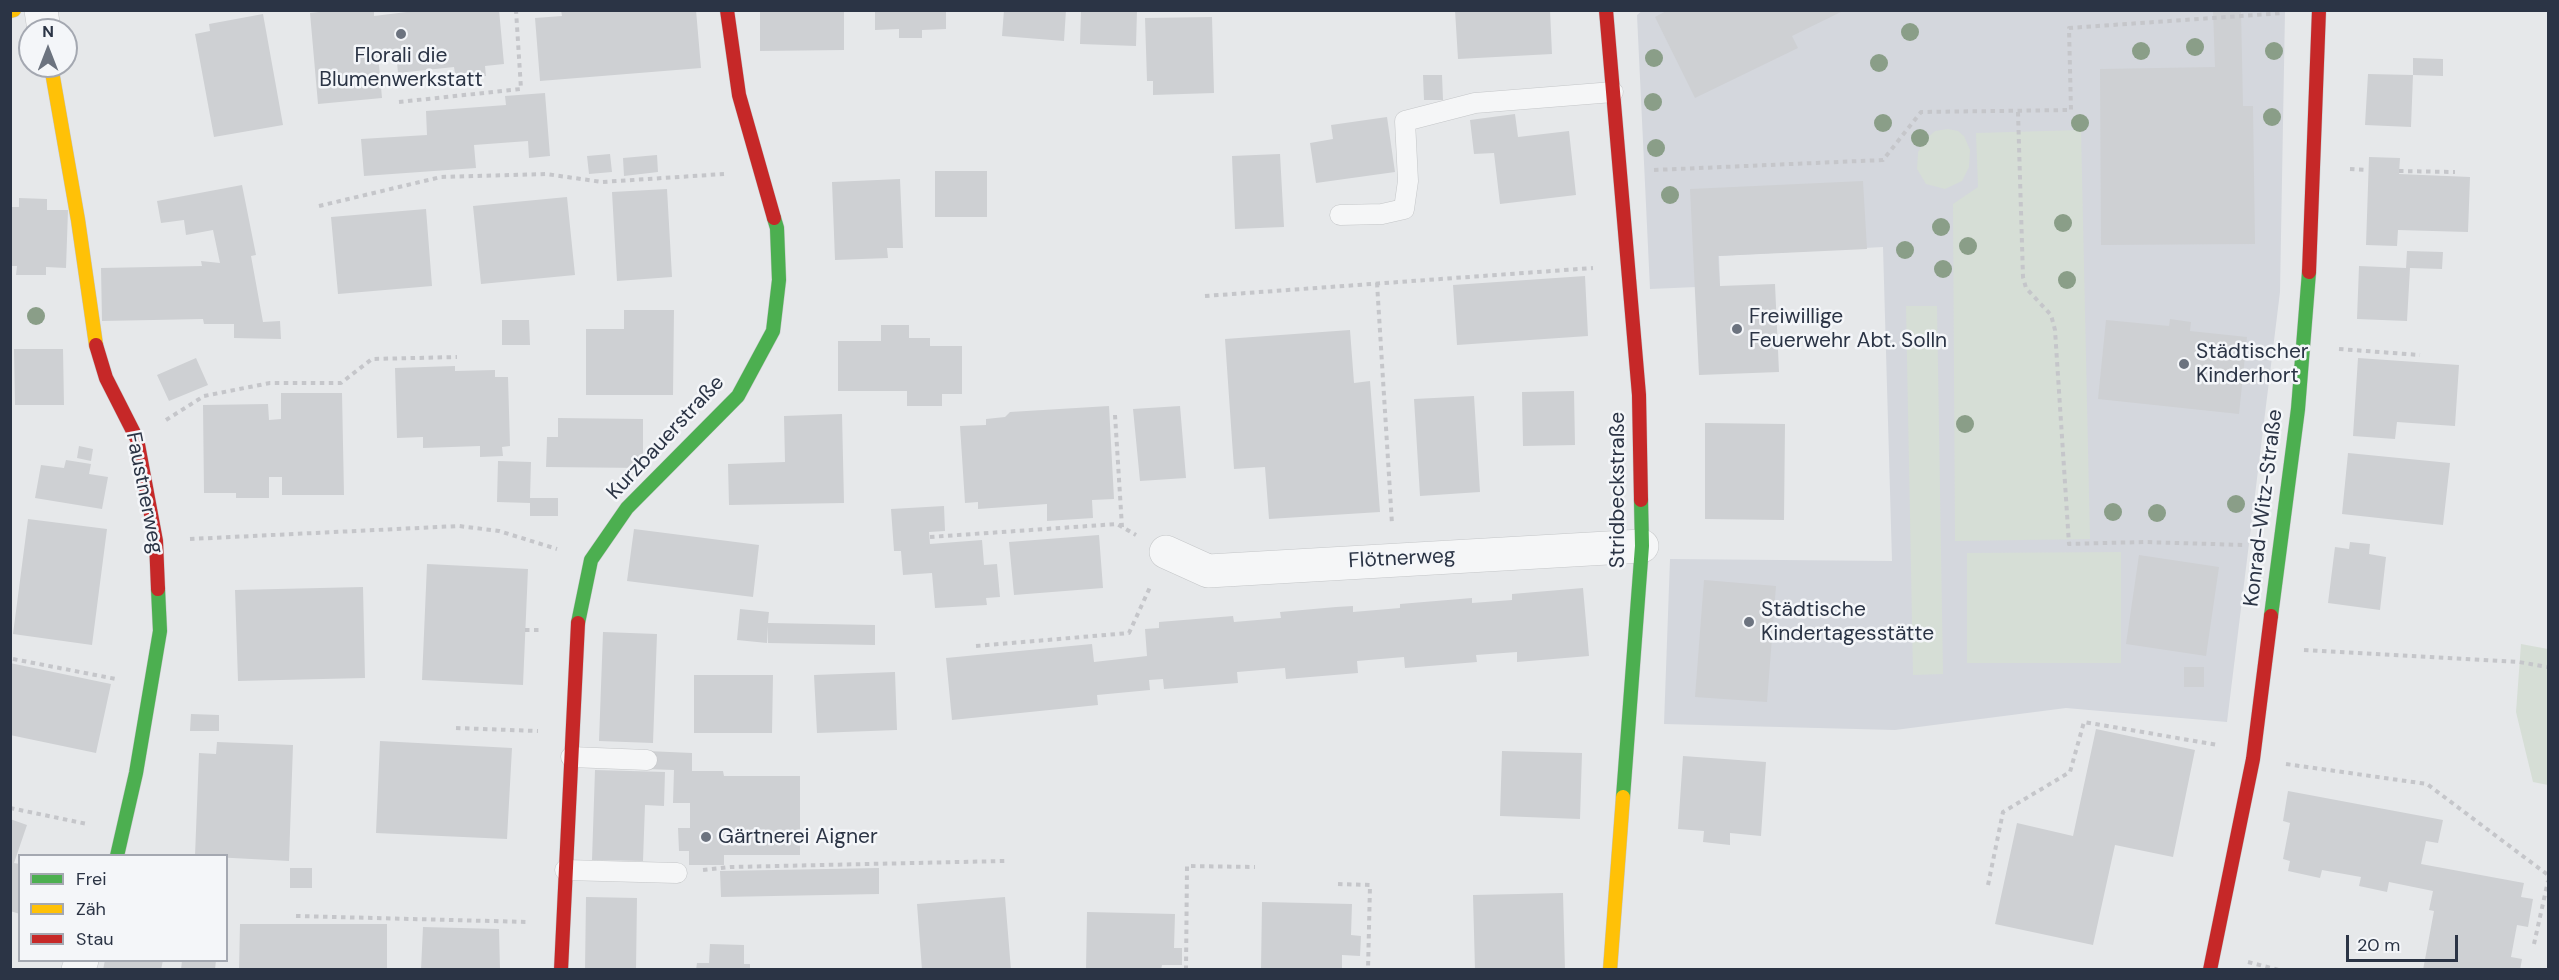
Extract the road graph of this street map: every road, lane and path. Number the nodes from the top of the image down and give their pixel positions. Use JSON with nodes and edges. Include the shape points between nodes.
{"nodes":[{"id":1,"x":516,"y":10,"type":"edge"},
{"id":2,"x":727,"y":10,"type":"edge"},
{"id":3,"x":1606,"y":10,"type":"edge"},
{"id":4,"x":2319,"y":11,"type":"edge"},
{"id":5,"x":53,"y":78,"type":"edge"},
{"id":6,"x":1613,"y":92,"type":"junction"},
{"id":7,"x":399,"y":102,"type":"dead end"},
{"id":8,"x":2018,"y":111,"type":"junction"},
{"id":9,"x":1620,"y":171,"type":"junction"},
{"id":10,"x":2399,"y":171,"type":"dead end"},
{"id":11,"x":760,"y":172,"type":"junction"},
{"id":12,"x":2455,"y":172,"type":"dead end"},
{"id":13,"x":319,"y":206,"type":"dead end"},
{"id":14,"x":1340,"y":215,"type":"dead end"},
{"id":15,"x":1628,"y":266,"type":"junction"},
{"id":16,"x":1377,"y":282,"type":"junction"},
{"id":17,"x":1204,"y":296,"type":"dead end"},
{"id":18,"x":2302,"y":346,"type":"junction"},
{"id":19,"x":2420,"y":355,"type":"dead end"},
{"id":20,"x":457,"y":357,"type":"dead end"},
{"id":21,"x":1115,"y":415,"type":"dead end"},
{"id":22,"x":137,"y":439,"type":"junction"},
{"id":23,"x":1122,"y":527,"type":"junction"},
{"id":24,"x":930,"y":537,"type":"dead end"},
{"id":25,"x":156,"y":541,"type":"junction"},
{"id":26,"x":1642,"y":546,"type":"junction"},
{"id":27,"x":2280,"y":547,"type":"junction"},
{"id":28,"x":1166,"y":552,"type":"junction"},
{"id":29,"x":1395,"y":559,"type":"junction"},
{"id":30,"x":591,"y":560,"type":"junction"},
{"id":31,"x":976,"y":646,"type":"dead end"},
{"id":32,"x":2267,"y":646,"type":"junction"},
{"id":33,"x":13,"y":659,"type":"dead end"},
{"id":34,"x":2548,"y":667,"type":"edge"},
{"id":35,"x":152,"y":686,"type":"junction"},
{"id":36,"x":456,"y":728,"type":"dead end"},
{"id":37,"x":572,"y":733,"type":"junction"},
{"id":38,"x":2254,"y":755,"type":"junction"},
{"id":39,"x":571,"y":757,"type":"junction"},
{"id":40,"x":646,"y":760,"type":"dead end"},
{"id":41,"x":10,"y":808,"type":"edge"},
{"id":42,"x":123,"y":832,"type":"junction"},
{"id":43,"x":117,"y":854,"type":"edge"},
{"id":44,"x":1005,"y":861,"type":"dead end"},
{"id":45,"x":1255,"y":867,"type":"dead end"},
{"id":46,"x":565,"y":870,"type":"junction"},
{"id":47,"x":677,"y":873,"type":"joint"},
{"id":48,"x":2548,"y":875,"type":"edge"},
{"id":49,"x":2548,"y":881,"type":"edge"},
{"id":50,"x":1338,"y":884,"type":"dead end"},
{"id":51,"x":1988,"y":885,"type":"dead end"},
{"id":52,"x":297,"y":916,"type":"dead end"},
{"id":53,"x":563,"y":923,"type":"junction"},
{"id":54,"x":2534,"y":944,"type":"dead end"},
{"id":55,"x":561,"y":969,"type":"edge"},
{"id":56,"x":1186,"y":969,"type":"edge"},
{"id":57,"x":1368,"y":969,"type":"edge"},
{"id":58,"x":1610,"y":969,"type":"edge"},
{"id":59,"x":2210,"y":969,"type":"edge"}],
"edges":[{"from":1,"to":7,"type":"path","via":[[521,89]]},
{"from":2,"to":11,"type":"street","name":"Kurzbauerstraße","via":[[739,95]]},
{"from":3,"to":6,"type":"street","name":"Stridbeckstraße"},
{"from":4,"to":8,"type":"path","via":[[2069,28],[2071,110]]},
{"from":4,"to":18,"type":"street","name":"Konrad-Witz-Straße","via":[[2310,254]]},
{"from":5,"to":22,"type":"street","name":"Faustnerweg","via":[[95,342],[106,378]]},
{"from":6,"to":9,"type":"street","name":"Stridbeckstraße"},
{"from":6,"to":14,"type":"lane","via":[[1475,103],[1405,121],[1408,181],[1404,208],[1382,214]]},
{"from":8,"to":9,"type":"path","via":[[1921,111],[1883,160]]},
{"from":8,"to":27,"type":"path","via":[[2023,277],[2026,288],[2051,315],[2055,330],[2069,544],[2190,542]]},
{"from":9,"to":15,"type":"street","name":"Stridbeckstraße"},
{"from":10,"to":12,"type":"path"},
{"from":11,"to":13,"type":"path","via":[[602,182],[546,174],[441,177]]},
{"from":11,"to":30,"type":"street","name":"Kurzbauerstraße","via":[[777,228],[779,280],[773,331],[738,396],[627,508]]},
{"from":15,"to":16,"type":"path"},
{"from":15,"to":26,"type":"street","name":"Stridbeckstraße","via":[[1639,395]]},
{"from":16,"to":17,"type":"path"},
{"from":16,"to":29,"type":"path"},
{"from":18,"to":19,"type":"path"},
{"from":18,"to":27,"type":"street","name":"Konrad-Witz-Straße"},
{"from":20,"to":22,"type":"path","via":[[372,359],[341,383],[270,383],[204,396]]},
{"from":21,"to":23,"type":"path"},
{"from":22,"to":25,"type":"street","name":"Faustnerweg"},
{"from":23,"to":24,"type":"path","via":[[1117,524]]},
{"from":23,"to":28,"type":"path"},
{"from":25,"to":30,"type":"path","via":[[459,526],[499,531]]},
{"from":25,"to":35,"type":"street","name":"Faustnerweg","via":[[160,631]]},
{"from":26,"to":29,"type":"street","name":"Flötnerweg"},
{"from":26,"to":58,"type":"street","name":"Stridbeckstraße"},
{"from":27,"to":32,"type":"street","name":"Konrad-Witz-Straße"},
{"from":28,"to":29,"type":"street","name":"Flötnerweg","via":[[1208,571]]},
{"from":28,"to":31,"type":"path","via":[[1129,633]]},
{"from":30,"to":37,"type":"street","name":"Kurzbauerstraße","via":[[578,623]]},
{"from":32,"to":34,"type":"path"},
{"from":32,"to":38,"type":"street","name":"Konrad-Witz-Straße"},
{"from":33,"to":35,"type":"path"},
{"from":35,"to":42,"type":"street","name":"Faustnerweg"},
{"from":36,"to":37,"type":"path"},
{"from":37,"to":39,"type":"street","name":"Kurzbauerstraße"},
{"from":38,"to":48,"type":"path","via":[[2427,784]]},
{"from":38,"to":51,"type":"path","via":[[2084,722],[2070,772],[2003,812]]},
{"from":38,"to":59,"type":"street","name":"Konrad-Witz-Straße"},
{"from":39,"to":40,"type":"lane"},
{"from":39,"to":46,"type":"street","name":"Kurzbauerstraße"},
{"from":41,"to":42,"type":"path"},
{"from":42,"to":43,"type":"street","name":"Faustnerweg"},
{"from":44,"to":47,"type":"path","via":[[731,867]]},
{"from":45,"to":56,"type":"path","via":[[1187,866]]},
{"from":46,"to":47,"type":"lane"},
{"from":46,"to":53,"type":"street","name":"Kurzbauerstraße"},
{"from":49,"to":54,"type":"path"},
{"from":50,"to":57,"type":"path","via":[[1370,885]]},
{"from":52,"to":53,"type":"path"},
{"from":53,"to":55,"type":"street","name":"Kurzbauerstraße"}]}
